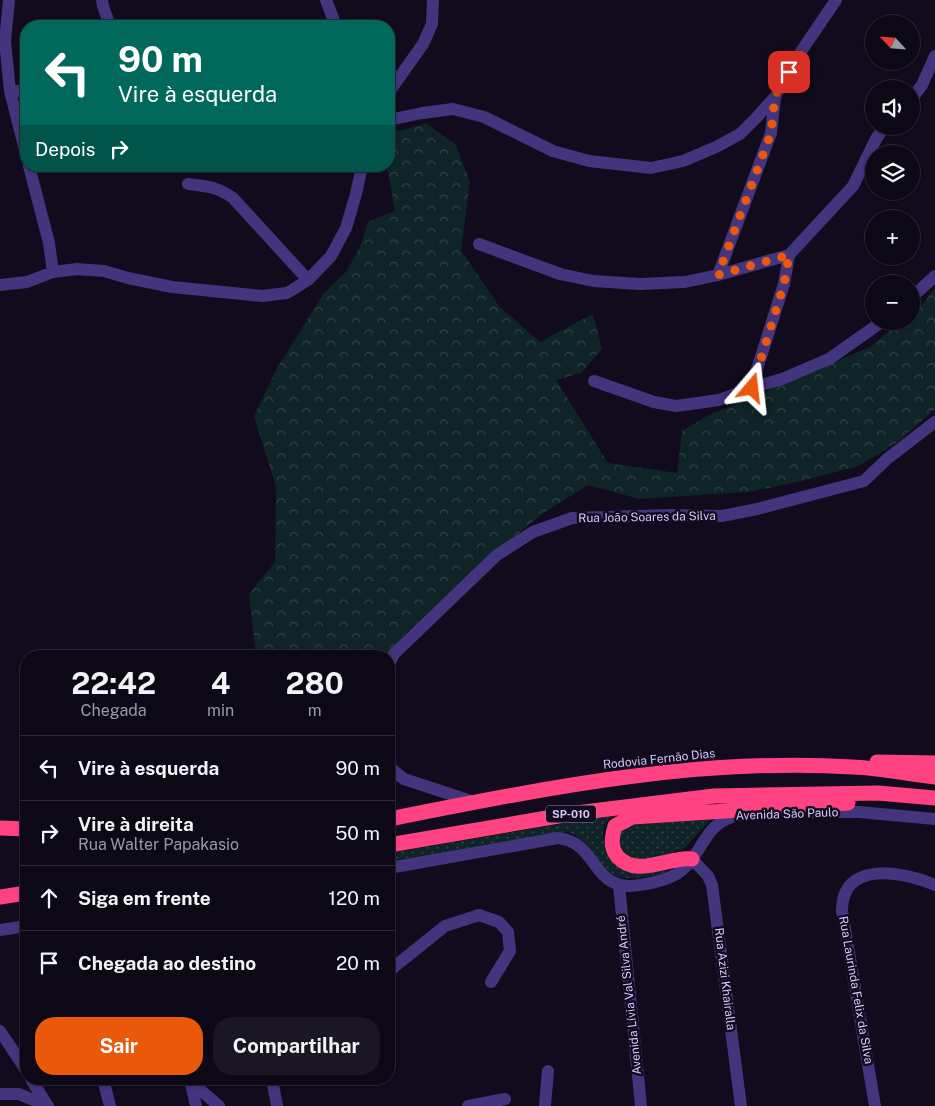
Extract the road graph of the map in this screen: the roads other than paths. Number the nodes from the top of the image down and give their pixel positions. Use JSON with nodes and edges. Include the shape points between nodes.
{"nodes":[{"id":1,"x":9,"y":0,"type":"edge"},
{"id":2,"x":102,"y":0,"type":"edge"},
{"id":3,"x":433,"y":0,"type":"edge"},
{"id":4,"x":836,"y":0,"type":"edge"},
{"id":5,"x":328,"y":2,"type":"edge"},
{"id":6,"x":108,"y":20,"type":"edge"},
{"id":7,"x":334,"y":20,"type":"edge"},
{"id":8,"x":935,"y":56,"type":"edge"},
{"id":9,"x":395,"y":84,"type":"edge"},
{"id":10,"x":920,"y":88,"type":"edge"},
{"id":11,"x":10,"y":91,"type":"junction"},
{"id":12,"x":20,"y":91,"type":"edge"},
{"id":13,"x":775,"y":96,"type":"junction"},
{"id":14,"x":395,"y":119,"type":"edge"},
{"id":15,"x":20,"y":130,"type":"edge"},
{"id":16,"x":879,"y":135,"type":"edge"},
{"id":17,"x":31,"y":172,"type":"edge"},
{"id":18,"x":361,"y":172,"type":"edge"},
{"id":19,"x":188,"y":184,"type":"dead end"},
{"id":20,"x":479,"y":244,"type":"dead end"},
{"id":21,"x":789,"y":255,"type":"junction"},
{"id":22,"x":53,"y":272,"type":"junction"},
{"id":23,"x":718,"y":275,"type":"junction"},
{"id":24,"x":935,"y":276,"type":"edge"},
{"id":25,"x":308,"y":280,"type":"junction"},
{"id":26,"x":0,"y":286,"type":"edge"},
{"id":27,"x":920,"y":290,"type":"edge"},
{"id":28,"x":870,"y":330,"type":"edge"},
{"id":29,"x":594,"y":381,"type":"dead end"},
{"id":30,"x":752,"y":388,"type":"junction"},
{"id":31,"x":935,"y":422,"type":"edge"},
{"id":32,"x":395,"y":653,"type":"edge"},
{"id":33,"x":935,"y":763,"type":"edge"},
{"id":34,"x":854,"y":766,"type":"junction"},
{"id":35,"x":395,"y":772,"type":"edge"},
{"id":36,"x":935,"y":778,"type":"edge"},
{"id":37,"x":878,"y":792,"type":"junction"},
{"id":38,"x":935,"y":798,"type":"edge"},
{"id":39,"x":474,"y":802,"type":"junction"},
{"id":40,"x":395,"y":818,"type":"edge"},
{"id":41,"x":935,"y":818,"type":"edge"},
{"id":42,"x":0,"y":828,"type":"edge"},
{"id":43,"x":20,"y":829,"type":"edge"},
{"id":44,"x":395,"y":844,"type":"edge"},
{"id":45,"x":692,"y":859,"type":"junction"},
{"id":46,"x":395,"y":867,"type":"edge"},
{"id":47,"x":618,"y":885,"type":"junction"},
{"id":48,"x":935,"y":885,"type":"edge"},
{"id":49,"x":20,"y":894,"type":"edge"},
{"id":50,"x":1,"y":897,"type":"edge"},
{"id":51,"x":20,"y":927,"type":"edge"},
{"id":52,"x":0,"y":930,"type":"edge"},
{"id":53,"x":395,"y":966,"type":"edge"},
{"id":54,"x":491,"y":982,"type":"dead end"},
{"id":55,"x":0,"y":1031,"type":"edge"},
{"id":56,"x":20,"y":1061,"type":"edge"},
{"id":57,"x":548,"y":1071,"type":"dead end"},
{"id":58,"x":35,"y":1085,"type":"edge"},
{"id":59,"x":105,"y":1085,"type":"edge"},
{"id":60,"x":191,"y":1085,"type":"edge"},
{"id":61,"x":196,"y":1085,"type":"edge"},
{"id":62,"x":273,"y":1085,"type":"edge"},
{"id":63,"x":0,"y":1094,"type":"edge"},
{"id":64,"x":506,"y":1098,"type":"dead end"},
{"id":65,"x":47,"y":1105,"type":"edge"},
{"id":66,"x":110,"y":1106,"type":"edge"},
{"id":67,"x":196,"y":1106,"type":"edge"},
{"id":68,"x":219,"y":1106,"type":"edge"},
{"id":69,"x":277,"y":1106,"type":"edge"},
{"id":70,"x":468,"y":1106,"type":"edge"},
{"id":71,"x":545,"y":1106,"type":"edge"},
{"id":72,"x":640,"y":1106,"type":"edge"},
{"id":73,"x":741,"y":1106,"type":"edge"},
{"id":74,"x":875,"y":1106,"type":"edge"}],
"edges":[{"from":1,"to":11,"type":"street","via":[[5,42]]},
{"from":2,"to":6,"type":"street"},
{"from":3,"to":9,"type":"street","via":[[432,24],[423,44]]},
{"from":4,"to":13,"type":"street"},
{"from":5,"to":7,"type":"street"},
{"from":8,"to":10,"type":"street"},
{"from":11,"to":12,"type":"street"},
{"from":11,"to":15,"type":"street"},
{"from":13,"to":14,"type":"street","via":[[740,134],[683,161],[651,168],[589,161],[553,151],[484,118],[453,110]]},
{"from":13,"to":23,"type":"street","via":[[771,133]]},
{"from":16,"to":21,"type":"street","via":[[853,186]]},
{"from":17,"to":22,"type":"street"},
{"from":18,"to":25,"type":"street","via":[[346,228],[331,256]]},
{"from":19,"to":25,"type":"street","via":[[222,190],[233,198]]},
{"from":20,"to":23,"type":"street","via":[[560,274],[593,281],[685,282]]},
{"from":21,"to":23,"type":"street"},
{"from":21,"to":30,"type":"street","via":[[784,284]]},
{"from":22,"to":25,"type":"street","via":[[77,269],[104,271],[159,285],[262,296],[287,293]]},
{"from":22,"to":26,"type":"street","via":[[27,282]]},
{"from":24,"to":27,"type":"street"},
{"from":28,"to":30,"type":"street","via":[[829,358],[782,379]]},
{"from":29,"to":30,"type":"street","via":[[654,402],[676,406],[718,400]]},
{"from":31,"to":32,"type":"street","name":"Rua João Soares da Silva","via":[[864,481],[722,516],[572,518],[533,532],[497,555]]},
{"from":33,"to":34,"type":"highway","via":[[876,762]]},
{"from":34,"to":36,"type":"highway","name":"Rodovia Fernão Dias","number":"SP-010"},
{"from":34,"to":39,"type":"highway","name":"Rodovia Fernão Dias","number":"SP-010","via":[[739,767],[638,775]]},
{"from":35,"to":39,"type":"street","via":[[404,779]]},
{"from":37,"to":38,"type":"highway","number":"SP-010"},
{"from":37,"to":44,"type":"highway","number":"SP-010","via":[[714,796],[576,813]]},
{"from":37,"to":45,"type":"highway","via":[[867,802],[632,817],[615,826],[611,837],[617,855],[632,865]]},
{"from":39,"to":40,"type":"highway","name":"Rodovia Fernão Dias","number":"SP-010"},
{"from":41,"to":45,"type":"street","name":"Avenida São Paulo","via":[[859,812],[730,816],[719,822]]},
{"from":42,"to":43,"type":"highway"},
{"from":45,"to":47,"type":"street","name":"Avenida São Paulo","via":[[672,877],[632,886]]},
{"from":45,"to":73,"type":"street","name":"Rua Azizi Khairalla","via":[[712,885]]},
{"from":46,"to":47,"type":"street","via":[[558,838],[579,845],[607,879]]},
{"from":47,"to":72,"type":"street","name":"Avenida Lívia Val Silva André"},
{"from":48,"to":74,"type":"street","name":"Rua Laurinda Felix da Silva","via":[[916,877],[866,874],[853,881],[842,898]]},
{"from":49,"to":50,"type":"highway"},
{"from":51,"to":52,"type":"street"},
{"from":53,"to":54,"type":"street","via":[[445,926],[479,915],[499,922],[508,932],[510,951]]},
{"from":55,"to":56,"type":"street"},
{"from":57,"to":71,"type":"street"},
{"from":58,"to":65,"type":"street"},
{"from":59,"to":66,"type":"street"},
{"from":60,"to":67,"type":"street"},
{"from":61,"to":68,"type":"street"},
{"from":62,"to":69,"type":"street"},
{"from":63,"to":65,"type":"street","via":[[19,1094]]},
{"from":64,"to":70,"type":"street"}]}
